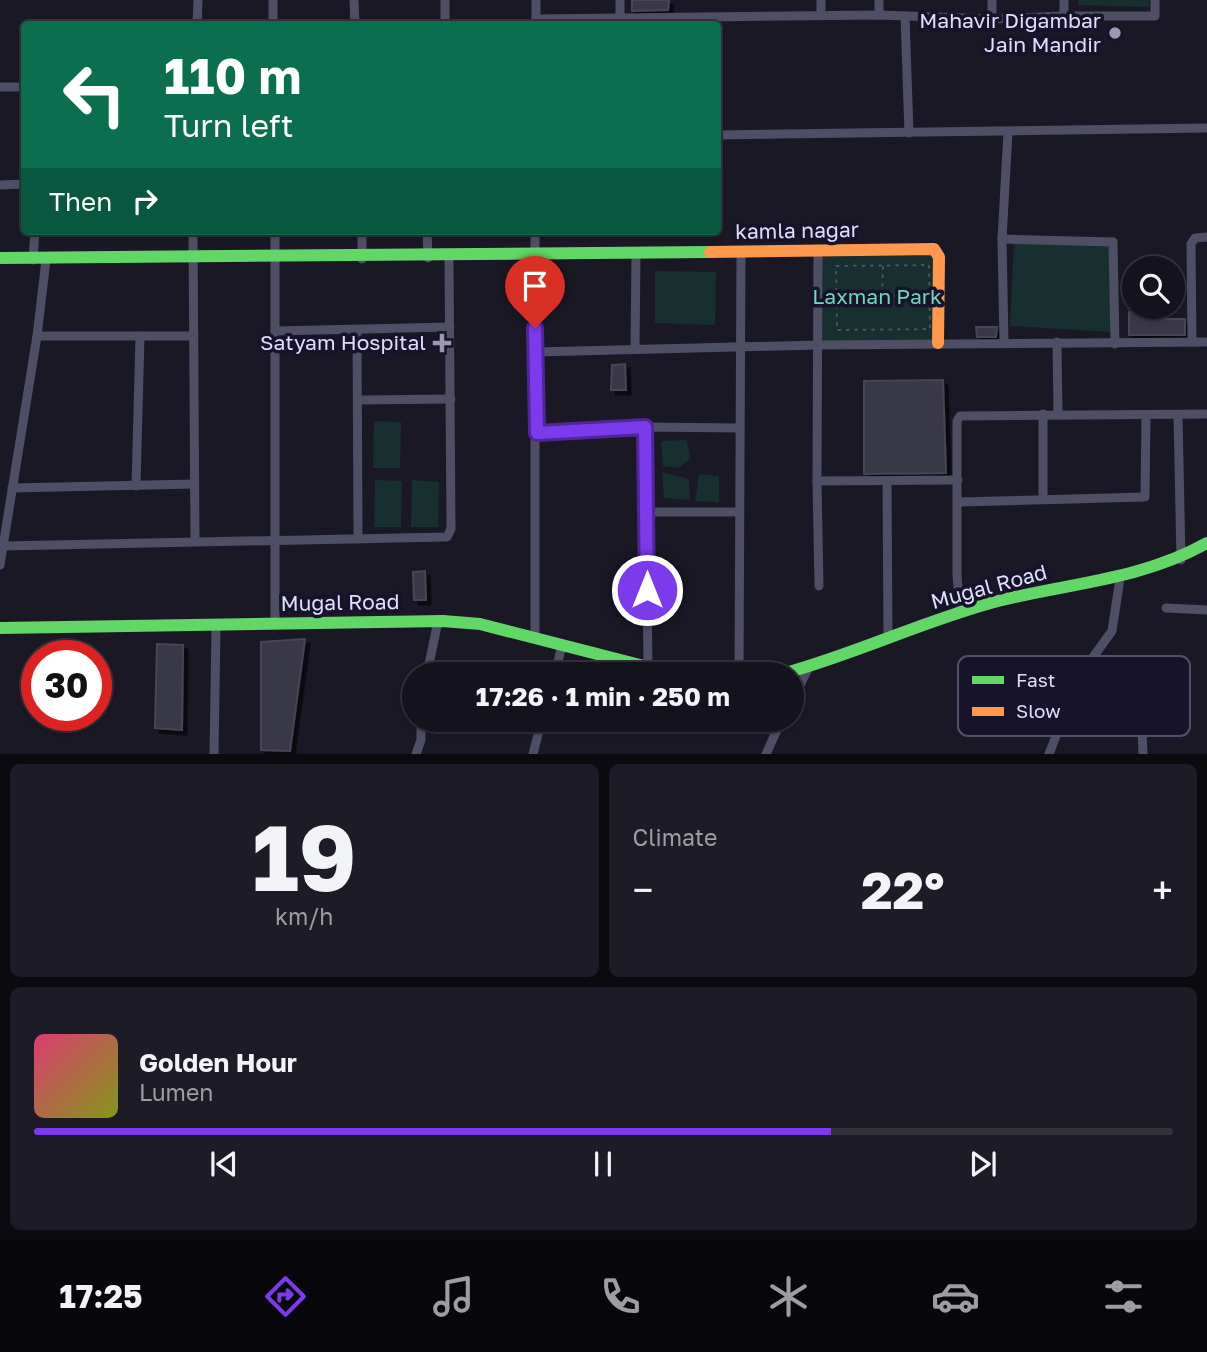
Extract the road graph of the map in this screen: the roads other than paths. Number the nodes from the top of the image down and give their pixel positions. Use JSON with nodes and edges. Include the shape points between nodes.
{"nodes":[{"id":1,"x":198,"y":0,"type":"edge"},
{"id":2,"x":273,"y":0,"type":"edge"},
{"id":3,"x":354,"y":0,"type":"edge"},
{"id":4,"x":445,"y":0,"type":"edge"},
{"id":5,"x":536,"y":0,"type":"edge"},
{"id":6,"x":620,"y":0,"type":"edge"},
{"id":7,"x":821,"y":0,"type":"edge"},
{"id":8,"x":879,"y":0,"type":"edge"},
{"id":9,"x":992,"y":0,"type":"edge"},
{"id":10,"x":1064,"y":0,"type":"edge"},
{"id":11,"x":1155,"y":0,"type":"edge"},
{"id":12,"x":821,"y":15,"type":"junction"},
{"id":13,"x":879,"y":15,"type":"junction"},
{"id":14,"x":905,"y":16,"type":"junction"},
{"id":15,"x":1064,"y":16,"type":"junction"},
{"id":16,"x":620,"y":18,"type":"junction"},
{"id":17,"x":992,"y":19,"type":"junction"},
{"id":18,"x":197,"y":21,"type":"edge"},
{"id":19,"x":273,"y":21,"type":"edge"},
{"id":20,"x":355,"y":21,"type":"edge"},
{"id":21,"x":445,"y":21,"type":"edge"},
{"id":22,"x":536,"y":21,"type":"edge"},
{"id":23,"x":557,"y":21,"type":"edge"},
{"id":24,"x":0,"y":87,"type":"edge"},
{"id":25,"x":21,"y":87,"type":"edge"},
{"id":26,"x":1207,"y":128,"type":"edge"},
{"id":27,"x":1009,"y":132,"type":"junction"},
{"id":28,"x":909,"y":133,"type":"junction"},
{"id":29,"x":721,"y":135,"type":"edge"},
{"id":30,"x":21,"y":184,"type":"edge"},
{"id":31,"x":0,"y":185,"type":"edge"},
{"id":32,"x":36,"y":235,"type":"edge"},
{"id":33,"x":192,"y":235,"type":"edge"},
{"id":34,"x":275,"y":235,"type":"edge"},
{"id":35,"x":362,"y":235,"type":"edge"},
{"id":36,"x":427,"y":235,"type":"edge"},
{"id":37,"x":535,"y":235,"type":"edge"},
{"id":38,"x":1207,"y":237,"type":"edge"},
{"id":39,"x":1002,"y":239,"type":"junction"},
{"id":40,"x":741,"y":251,"type":"junction"},
{"id":41,"x":818,"y":251,"type":"junction"},
{"id":42,"x":636,"y":253,"type":"junction"},
{"id":43,"x":534,"y":254,"type":"junction"},
{"id":44,"x":449,"y":257,"type":"junction"},
{"id":45,"x":0,"y":258,"type":"edge"},
{"id":46,"x":192,"y":258,"type":"junction"},
{"id":47,"x":276,"y":258,"type":"junction"},
{"id":48,"x":362,"y":258,"type":"junction"},
{"id":49,"x":428,"y":258,"type":"junction"},
{"id":50,"x":40,"y":260,"type":"junction"},
{"id":51,"x":450,"y":327,"type":"junction"},
{"id":52,"x":357,"y":330,"type":"junction"},
{"id":53,"x":275,"y":331,"type":"junction"},
{"id":54,"x":37,"y":336,"type":"junction"},
{"id":55,"x":139,"y":336,"type":"junction"},
{"id":56,"x":194,"y":336,"type":"junction"},
{"id":57,"x":1004,"y":342,"type":"junction"},
{"id":58,"x":1057,"y":342,"type":"junction"},
{"id":59,"x":1192,"y":342,"type":"junction"},
{"id":60,"x":1207,"y":342,"type":"edge"},
{"id":61,"x":938,"y":343,"type":"junction"},
{"id":62,"x":1115,"y":344,"type":"junction"},
{"id":63,"x":818,"y":345,"type":"junction"},
{"id":64,"x":741,"y":347,"type":"junction"},
{"id":65,"x":635,"y":349,"type":"junction"},
{"id":66,"x":535,"y":352,"type":"junction"},
{"id":67,"x":451,"y":399,"type":"junction"},
{"id":68,"x":359,"y":400,"type":"junction"},
{"id":69,"x":1043,"y":414,"type":"junction"},
{"id":70,"x":1058,"y":414,"type":"junction"},
{"id":71,"x":1207,"y":414,"type":"edge"},
{"id":72,"x":1178,"y":415,"type":"junction"},
{"id":73,"x":1146,"y":416,"type":"junction"},
{"id":74,"x":645,"y":427,"type":"junction"},
{"id":75,"x":739,"y":428,"type":"junction"},
{"id":76,"x":537,"y":433,"type":"junction"},
{"id":77,"x":958,"y":480,"type":"junction"},
{"id":78,"x":817,"y":481,"type":"junction"},
{"id":79,"x":887,"y":482,"type":"junction"},
{"id":80,"x":194,"y":484,"type":"junction"},
{"id":81,"x":136,"y":486,"type":"junction"},
{"id":82,"x":12,"y":488,"type":"junction"},
{"id":83,"x":1044,"y":499,"type":"junction"},
{"id":84,"x":959,"y":502,"type":"junction"},
{"id":85,"x":646,"y":512,"type":"junction"},
{"id":86,"x":739,"y":512,"type":"junction"},
{"id":87,"x":358,"y":539,"type":"junction"},
{"id":88,"x":275,"y":540,"type":"junction"},
{"id":89,"x":195,"y":541,"type":"junction"},
{"id":90,"x":1207,"y":543,"type":"edge"},
{"id":91,"x":3,"y":546,"type":"junction"},
{"id":92,"x":1181,"y":560,"type":"junction"},
{"id":93,"x":0,"y":565,"type":"edge"},
{"id":94,"x":1120,"y":578,"type":"junction"},
{"id":95,"x":819,"y":586,"type":"dead end"},
{"id":96,"x":1166,"y":608,"type":"dead end"},
{"id":97,"x":1207,"y":610,"type":"edge"},
{"id":98,"x":960,"y":612,"type":"junction"},
{"id":99,"x":438,"y":621,"type":"junction"},
{"id":100,"x":275,"y":624,"type":"junction"},
{"id":101,"x":216,"y":627,"type":"junction"},
{"id":102,"x":0,"y":628,"type":"edge"},
{"id":103,"x":535,"y":638,"type":"junction"},
{"id":104,"x":888,"y":639,"type":"junction"},
{"id":105,"x":562,"y":645,"type":"junction"},
{"id":106,"x":1094,"y":656,"type":"edge"},
{"id":107,"x":429,"y":662,"type":"edge"},
{"id":108,"x":558,"y":662,"type":"edge"},
{"id":109,"x":628,"y":662,"type":"edge"},
{"id":110,"x":648,"y":662,"type":"edge"},
{"id":111,"x":739,"y":662,"type":"edge"},
{"id":112,"x":809,"y":667,"type":"junction"},
{"id":113,"x":804,"y":668,"type":"edge"},
{"id":114,"x":804,"y":677,"type":"edge"},
{"id":115,"x":421,"y":732,"type":"edge"},
{"id":116,"x":539,"y":732,"type":"edge"},
{"id":117,"x":776,"y":732,"type":"edge"},
{"id":118,"x":1056,"y":736,"type":"edge"},
{"id":119,"x":1142,"y":736,"type":"edge"},
{"id":120,"x":214,"y":754,"type":"edge"},
{"id":121,"x":416,"y":754,"type":"edge"},
{"id":122,"x":533,"y":754,"type":"edge"},
{"id":123,"x":766,"y":754,"type":"edge"},
{"id":124,"x":1049,"y":754,"type":"edge"},
{"id":125,"x":1143,"y":754,"type":"edge"}],
"edges":[{"from":1,"to":18,"type":"street"},
{"from":2,"to":19,"type":"street"},
{"from":3,"to":20,"type":"street"},
{"from":4,"to":21,"type":"street"},
{"from":5,"to":22,"type":"street"},
{"from":6,"to":16,"type":"street"},
{"from":7,"to":12,"type":"street"},
{"from":8,"to":13,"type":"street"},
{"from":9,"to":17,"type":"street"},
{"from":10,"to":15,"type":"street"},
{"from":11,"to":15,"type":"street","via":[[1155,16]]},
{"from":12,"to":13,"type":"street"},
{"from":12,"to":16,"type":"street"},
{"from":13,"to":14,"type":"street"},
{"from":14,"to":17,"type":"street"},
{"from":14,"to":28,"type":"street"},
{"from":15,"to":17,"type":"street"},
{"from":16,"to":23,"type":"street"},
{"from":24,"to":25,"type":"street"},
{"from":26,"to":27,"type":"street"},
{"from":27,"to":28,"type":"street"},
{"from":27,"to":39,"type":"street"},
{"from":28,"to":29,"type":"street"},
{"from":30,"to":31,"type":"street"},
{"from":32,"to":50,"type":"street"},
{"from":33,"to":46,"type":"street"},
{"from":34,"to":47,"type":"street"},
{"from":35,"to":48,"type":"street"},
{"from":36,"to":49,"type":"street"},
{"from":37,"to":43,"type":"street"},
{"from":38,"to":59,"type":"street","via":[[1195,238],[1191,244]]},
{"from":39,"to":57,"type":"street"},
{"from":39,"to":62,"type":"street","via":[[1113,242]]},
{"from":40,"to":41,"type":"street","name":"kamla nagar"},
{"from":40,"to":42,"type":"street","name":"kamla nagar"},
{"from":40,"to":64,"type":"street"},
{"from":41,"to":61,"type":"street","name":"kamla nagar","via":[[936,250]]},
{"from":41,"to":63,"type":"street"},
{"from":42,"to":43,"type":"street","name":"kamla nagar"},
{"from":42,"to":65,"type":"street"},
{"from":43,"to":44,"type":"street","name":"kamla nagar"},
{"from":43,"to":66,"type":"street"},
{"from":44,"to":49,"type":"street","name":"kamla nagar"},
{"from":44,"to":51,"type":"street"},
{"from":45,"to":50,"type":"street"},
{"from":46,"to":47,"type":"street"},
{"from":46,"to":50,"type":"street"},
{"from":46,"to":56,"type":"street"},
{"from":47,"to":48,"type":"street","name":"kamla nagar"},
{"from":47,"to":53,"type":"street"},
{"from":48,"to":49,"type":"street","name":"kamla nagar"},
{"from":50,"to":54,"type":"street"},
{"from":51,"to":52,"type":"street"},
{"from":51,"to":67,"type":"street"},
{"from":52,"to":53,"type":"street"},
{"from":52,"to":68,"type":"street"},
{"from":53,"to":88,"type":"street"},
{"from":54,"to":55,"type":"street"},
{"from":54,"to":82,"type":"street"},
{"from":55,"to":56,"type":"street"},
{"from":55,"to":81,"type":"street"},
{"from":56,"to":80,"type":"street"},
{"from":57,"to":58,"type":"street"},
{"from":57,"to":61,"type":"street"},
{"from":58,"to":62,"type":"street"},
{"from":58,"to":70,"type":"street"},
{"from":59,"to":60,"type":"street"},
{"from":59,"to":62,"type":"street"},
{"from":61,"to":63,"type":"street"},
{"from":63,"to":64,"type":"street"},
{"from":63,"to":78,"type":"street"},
{"from":64,"to":65,"type":"street"},
{"from":64,"to":75,"type":"street"},
{"from":65,"to":66,"type":"street"},
{"from":66,"to":76,"type":"street"},
{"from":67,"to":68,"type":"street"},
{"from":67,"to":87,"type":"street","via":[[449,536]]},
{"from":68,"to":87,"type":"street"},
{"from":69,"to":70,"type":"street"},
{"from":69,"to":77,"type":"street","via":[[960,416]]},
{"from":69,"to":83,"type":"street"},
{"from":70,"to":73,"type":"street"},
{"from":71,"to":72,"type":"street"},
{"from":72,"to":73,"type":"street"},
{"from":72,"to":92,"type":"street"},
{"from":73,"to":83,"type":"street","via":[[1146,496]]},
{"from":74,"to":75,"type":"street"},
{"from":74,"to":76,"type":"street"},
{"from":74,"to":85,"type":"street"},
{"from":75,"to":86,"type":"street"},
{"from":76,"to":103,"type":"street"},
{"from":77,"to":79,"type":"street"},
{"from":77,"to":84,"type":"street"},
{"from":78,"to":79,"type":"street"},
{"from":78,"to":95,"type":"street"},
{"from":79,"to":104,"type":"street"},
{"from":80,"to":81,"type":"street"},
{"from":80,"to":89,"type":"street"},
{"from":81,"to":82,"type":"street"},
{"from":82,"to":91,"type":"street"},
{"from":83,"to":84,"type":"street"},
{"from":84,"to":98,"type":"street"},
{"from":85,"to":86,"type":"street"},
{"from":85,"to":110,"type":"street"},
{"from":86,"to":111,"type":"street"},
{"from":87,"to":88,"type":"street"},
{"from":88,"to":89,"type":"street"},
{"from":88,"to":100,"type":"street"},
{"from":89,"to":91,"type":"street"},
{"from":90,"to":92,"type":"street","name":"Mugal Road"},
{"from":91,"to":93,"type":"street"},
{"from":92,"to":94,"type":"street","name":"Mugal Road"},
{"from":94,"to":98,"type":"street","name":"Mugal Road","via":[[1049,589]]},
{"from":94,"to":106,"type":"street","via":[[1112,631]]},
{"from":96,"to":97,"type":"street"},
{"from":98,"to":104,"type":"street","name":"Mugal Road"},
{"from":99,"to":100,"type":"street","name":"Mugal Road"},
{"from":99,"to":103,"type":"street","name":"Mugal Road","via":[[480,624]]},
{"from":99,"to":107,"type":"street"},
{"from":100,"to":101,"type":"street","name":"Mugal Road"},
{"from":101,"to":102,"type":"street","name":"Mugal Road"},
{"from":101,"to":120,"type":"street"},
{"from":103,"to":105,"type":"street","name":"Mugal Road"},
{"from":104,"to":112,"type":"street","name":"Mugal Road"},
{"from":105,"to":108,"type":"street"},
{"from":105,"to":109,"type":"street","name":"Mugal Road"},
{"from":112,"to":113,"type":"street","name":"Mugal Road"},
{"from":112,"to":114,"type":"street"},
{"from":115,"to":121,"type":"street"},
{"from":116,"to":122,"type":"street"},
{"from":117,"to":123,"type":"street"},
{"from":118,"to":124,"type":"street"},
{"from":119,"to":125,"type":"street"}]}
